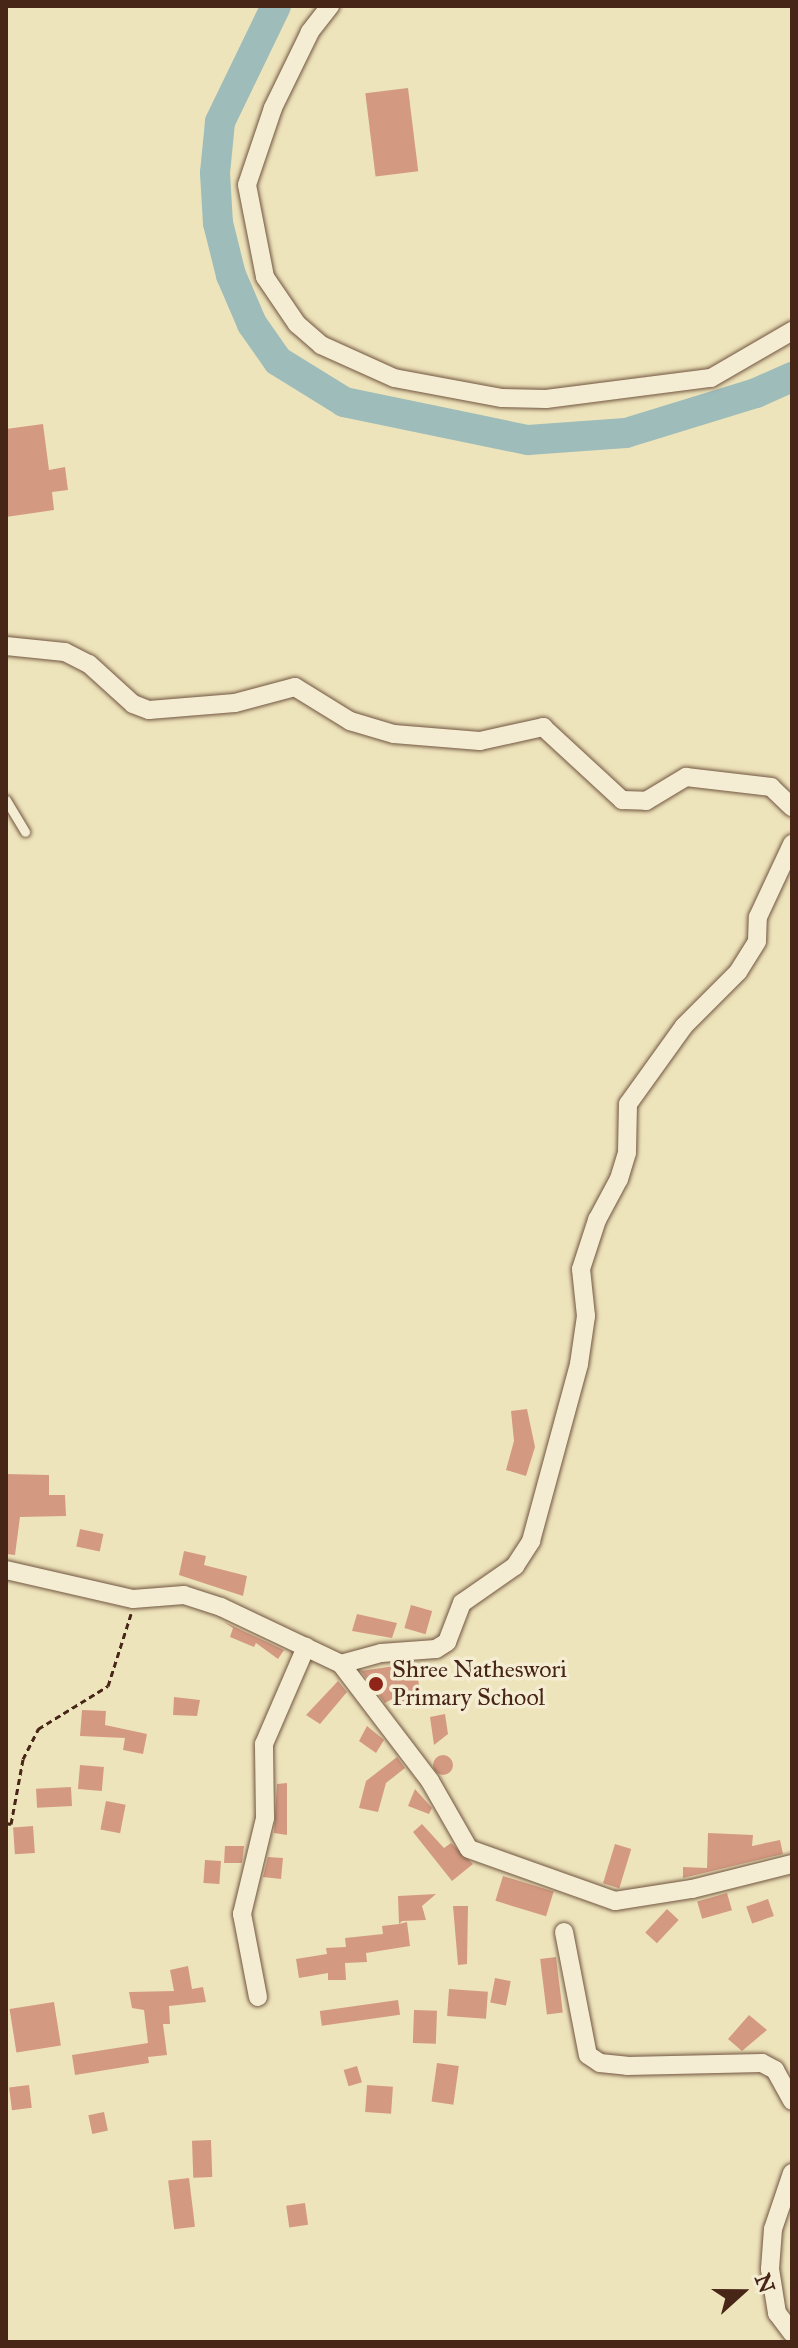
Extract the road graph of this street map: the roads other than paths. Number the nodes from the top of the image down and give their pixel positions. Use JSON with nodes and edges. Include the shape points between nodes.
{"nodes":[{"id":1,"x":330,"y":6,"type":"edge"},
{"id":2,"x":792,"y":331,"type":"edge"},
{"id":3,"x":6,"y":646,"type":"edge"},
{"id":4,"x":6,"y":800,"type":"edge"},
{"id":5,"x":792,"y":807,"type":"edge"},
{"id":6,"x":25,"y":832,"type":"dead end"},
{"id":7,"x":792,"y":844,"type":"edge"},
{"id":8,"x":6,"y":1570,"type":"edge"},
{"id":9,"x":306,"y":1647,"type":"junction"},
{"id":10,"x":341,"y":1664,"type":"junction"},
{"id":11,"x":792,"y":1864,"type":"edge"},
{"id":12,"x":564,"y":1932,"type":"dead end"},
{"id":13,"x":258,"y":1997,"type":"dead end"},
{"id":14,"x":792,"y":2101,"type":"edge"},
{"id":15,"x":792,"y":2173,"type":"edge"},
{"id":16,"x":792,"y":2333,"type":"edge"}],
"edges":[{"from":1,"to":2,"type":"street","via":[[310,32],[273,108],[247,185],[265,277],[297,324],[321,345],[394,378],[502,398],[546,399],[711,378]]},
{"from":3,"to":5,"type":"street","via":[[65,652],[89,664],[133,704],[149,710],[235,703],[295,687],[350,721],[394,734],[480,741],[543,727],[622,800],[646,801],[686,777],[771,787]]},
{"from":4,"to":6,"type":"lane"},
{"from":7,"to":10,"type":"street","via":[[758,917],[757,941],[738,972],[684,1026],[628,1104],[627,1152],[581,1269],[586,1316],[579,1364],[531,1541],[515,1566],[462,1603],[447,1642],[436,1649],[381,1653]]},
{"from":8,"to":9,"type":"street","via":[[134,1599],[184,1595]]},
{"from":9,"to":10,"type":"street"},
{"from":9,"to":13,"type":"street","via":[[264,1744],[265,1818],[242,1914]]},
{"from":10,"to":11,"type":"street","via":[[430,1781],[469,1849],[615,1901],[692,1889]]},
{"from":12,"to":14,"type":"street","via":[[588,2055],[600,2063],[627,2066],[762,2063],[775,2070]]},
{"from":15,"to":16,"type":"street","via":[[773,2229],[770,2269],[777,2313]]}]}
